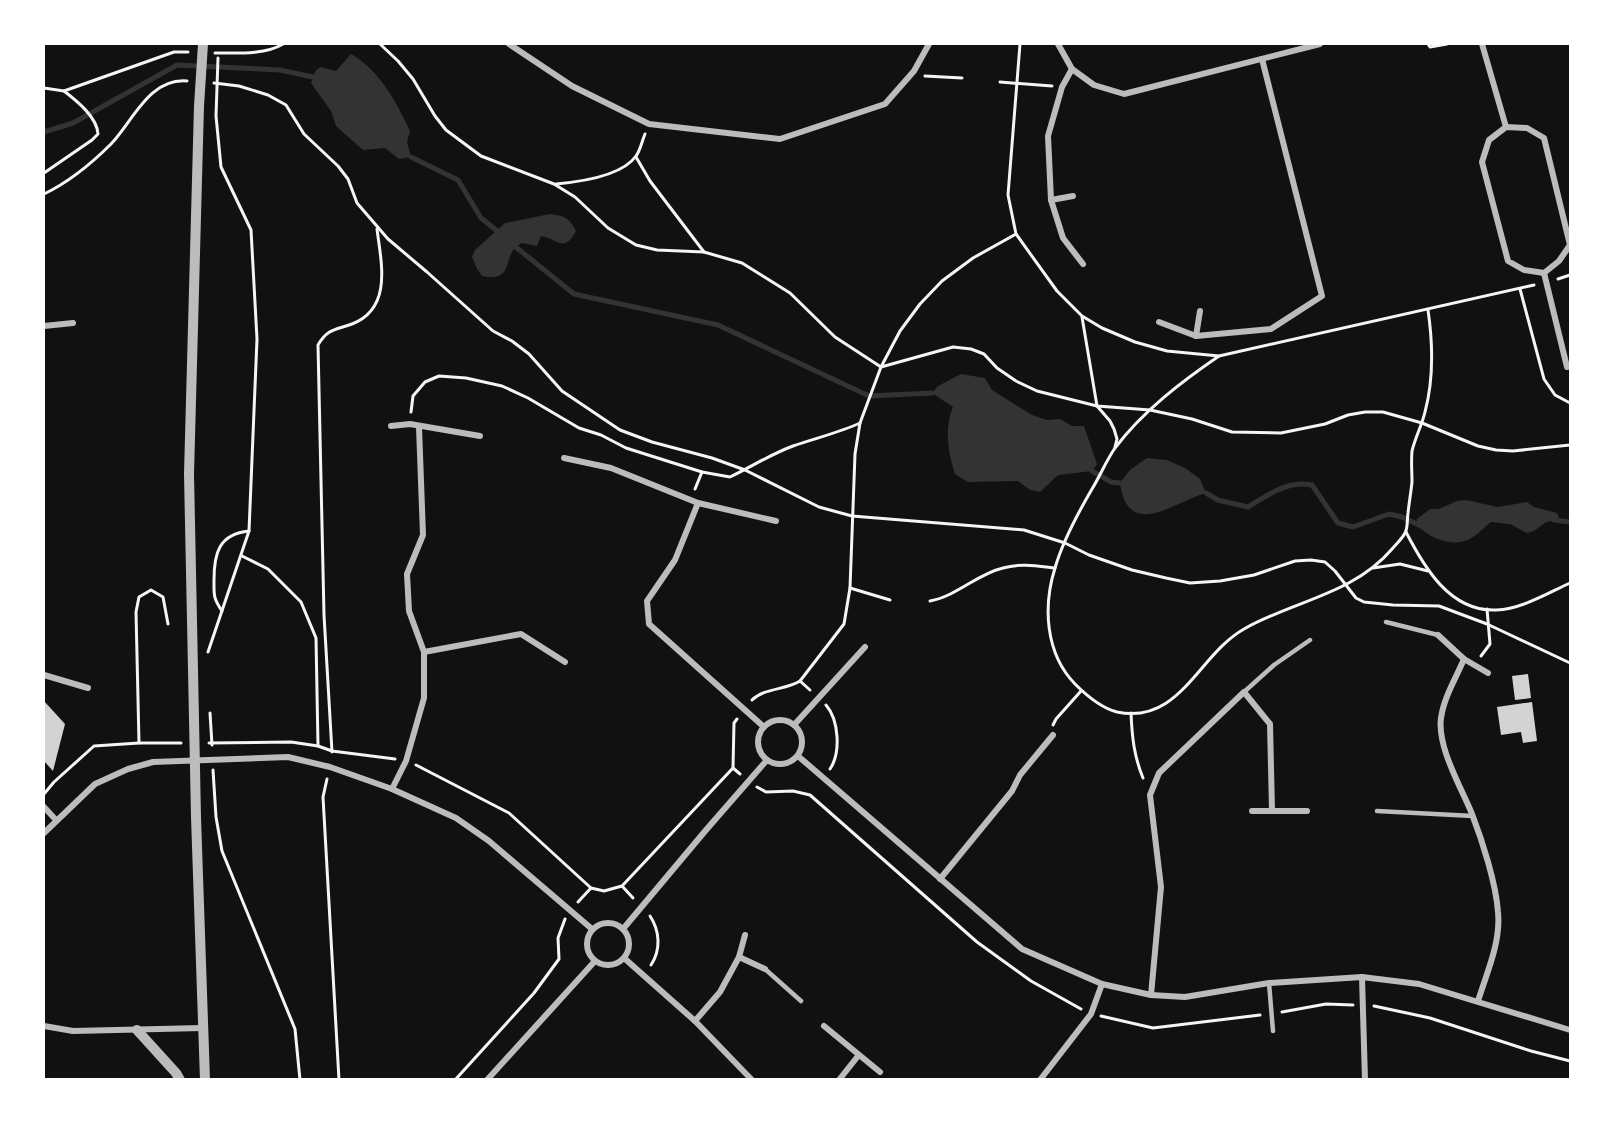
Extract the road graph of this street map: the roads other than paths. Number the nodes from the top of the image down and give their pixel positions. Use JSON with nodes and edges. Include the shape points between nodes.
{"nodes":[{"id":1,"x":203,"y":44,"type":"edge"},
{"id":2,"x":509,"y":44,"type":"edge"},
{"id":3,"x":929,"y":44,"type":"edge"},
{"id":4,"x":1058,"y":44,"type":"edge"},
{"id":5,"x":1320,"y":44,"type":"edge"},
{"id":6,"x":1482,"y":44,"type":"edge"},
{"id":7,"x":1262,"y":59,"type":"junction"},
{"id":8,"x":1071,"y":69,"type":"junction"},
{"id":9,"x":1506,"y":127,"type":"junction"},
{"id":10,"x":1073,"y":196,"type":"dead end"},
{"id":11,"x":1051,"y":200,"type":"junction"},
{"id":12,"x":1083,"y":264,"type":"dead end"},
{"id":13,"x":1544,"y":273,"type":"junction"},
{"id":14,"x":1200,"y":311,"type":"dead end"},
{"id":15,"x":73,"y":322,"type":"dead end"},
{"id":16,"x":1159,"y":322,"type":"dead end"},
{"id":17,"x":44,"y":326,"type":"edge"},
{"id":18,"x":1196,"y":336,"type":"junction"},
{"id":19,"x":1567,"y":367,"type":"dead end"},
{"id":20,"x":391,"y":426,"type":"dead end"},
{"id":21,"x":419,"y":427,"type":"junction"},
{"id":22,"x":480,"y":436,"type":"dead end"},
{"id":23,"x":564,"y":458,"type":"dead end"},
{"id":24,"x":694,"y":502,"type":"junction"},
{"id":25,"x":776,"y":522,"type":"dead end"},
{"id":26,"x":1386,"y":622,"type":"dead end"},
{"id":27,"x":1438,"y":635,"type":"joint"},
{"id":28,"x":1310,"y":640,"type":"dead end"},
{"id":29,"x":865,"y":647,"type":"dead end"},
{"id":30,"x":424,"y":652,"type":"junction"},
{"id":31,"x":1464,"y":658,"type":"junction"},
{"id":32,"x":565,"y":662,"type":"dead end"},
{"id":33,"x":1488,"y":673,"type":"dead end"},
{"id":34,"x":44,"y":675,"type":"edge"},
{"id":35,"x":88,"y":687,"type":"dead end"},
{"id":36,"x":1244,"y":692,"type":"junction"},
{"id":37,"x":794,"y":725,"type":"junction"},
{"id":38,"x":764,"y":727,"type":"junction"},
{"id":39,"x":1053,"y":735,"type":"road end"},
{"id":40,"x":798,"y":756,"type":"junction"},
{"id":41,"x":767,"y":760,"type":"junction"},
{"id":42,"x":392,"y":789,"type":"junction"},
{"id":43,"x":44,"y":807,"type":"edge"},
{"id":44,"x":1272,"y":810,"type":"junction"},
{"id":45,"x":1252,"y":811,"type":"dead end"},
{"id":46,"x":1307,"y":811,"type":"dead end"},
{"id":47,"x":1377,"y":811,"type":"dead end"},
{"id":48,"x":1473,"y":816,"type":"junction"},
{"id":49,"x":56,"y":820,"type":"junction"},
{"id":50,"x":44,"y":833,"type":"edge"},
{"id":51,"x":940,"y":879,"type":"junction"},
{"id":52,"x":592,"y":929,"type":"junction"},
{"id":53,"x":623,"y":929,"type":"junction"},
{"id":54,"x":745,"y":935,"type":"dead end"},
{"id":55,"x":739,"y":957,"type":"junction"},
{"id":56,"x":624,"y":958,"type":"junction"},
{"id":57,"x":595,"y":961,"type":"junction"},
{"id":58,"x":765,"y":969,"type":"joint"},
{"id":59,"x":1362,"y":977,"type":"junction"},
{"id":60,"x":1269,"y":983,"type":"junction"},
{"id":61,"x":1102,"y":984,"type":"junction"},
{"id":62,"x":1151,"y":995,"type":"junction"},
{"id":63,"x":801,"y":1001,"type":"dead end"},
{"id":64,"x":1478,"y":1001,"type":"junction"},
{"id":65,"x":695,"y":1021,"type":"junction"},
{"id":66,"x":44,"y":1026,"type":"edge"},
{"id":67,"x":824,"y":1026,"type":"dead end"},
{"id":68,"x":202,"y":1028,"type":"junction"},
{"id":69,"x":137,"y":1030,"type":"junction"},
{"id":70,"x":1570,"y":1030,"type":"edge"},
{"id":71,"x":1273,"y":1031,"type":"dead end"},
{"id":72,"x":858,"y":1056,"type":"junction"},
{"id":73,"x":880,"y":1072,"type":"dead end"},
{"id":74,"x":205,"y":1074,"type":"edge"},
{"id":75,"x":180,"y":1080,"type":"edge"},
{"id":76,"x":211,"y":1080,"type":"edge"},
{"id":77,"x":487,"y":1080,"type":"edge"},
{"id":78,"x":752,"y":1080,"type":"edge"},
{"id":79,"x":839,"y":1080,"type":"edge"},
{"id":80,"x":1040,"y":1080,"type":"edge"},
{"id":81,"x":1365,"y":1080,"type":"edge"}],
"edges":[{"from":1,"to":68,"type":"street","via":[[189,474]]},
{"from":2,"to":3,"type":"street","via":[[572,86],[649,124],[780,140],[885,104],[911,75]]},
{"from":4,"to":8,"type":"street"},
{"from":5,"to":7,"type":"street"},
{"from":6,"to":9,"type":"street"},
{"from":7,"to":8,"type":"street","via":[[1124,94],[1094,85]]},
{"from":7,"to":18,"type":"street","via":[[1322,296],[1271,329]]},
{"from":8,"to":11,"type":"street","via":[[1048,136]]},
{"from":9,"to":13,"type":"street","via":[[1490,140],[1482,162],[1508,261],[1524,270]]},
{"from":9,"to":13,"type":"street","via":[[1527,128],[1544,138],[1570,246]]},
{"from":10,"to":11,"type":"street"},
{"from":11,"to":12,"type":"street","via":[[1064,238]]},
{"from":13,"to":19,"type":"street"},
{"from":14,"to":18,"type":"street"},
{"from":15,"to":17,"type":"street"},
{"from":16,"to":18,"type":"street"},
{"from":20,"to":21,"type":"street"},
{"from":21,"to":22,"type":"street"},
{"from":21,"to":30,"type":"street","via":[[423,535],[407,574],[409,611]]},
{"from":23,"to":24,"type":"street","via":[[611,468]]},
{"from":24,"to":25,"type":"street"},
{"from":24,"to":38,"type":"street","via":[[675,560],[647,602],[649,624]]},
{"from":26,"to":27,"type":"lane"},
{"from":27,"to":31,"type":"street"},
{"from":28,"to":36,"type":"lane"},
{"from":29,"to":37,"type":"street"},
{"from":30,"to":32,"type":"street","via":[[521,634]]},
{"from":30,"to":42,"type":"street","via":[[424,698],[406,760]]},
{"from":31,"to":33,"type":"street"},
{"from":31,"to":48,"type":"street","via":[[1440,720],[1441,737]]},
{"from":34,"to":35,"type":"street"},
{"from":36,"to":44,"type":"street","via":[[1270,724]]},
{"from":36,"to":62,"type":"street","via":[[1159,773],[1150,795],[1161,887]]},
{"from":37,"to":38,"type":"street","via":[[777,720]]},
{"from":37,"to":40,"type":"street","via":[[802,744]]},
{"from":38,"to":41,"type":"street","via":[[758,738],[759,749]]},
{"from":39,"to":51,"type":"street"},
{"from":40,"to":41,"type":"street","via":[[782,764]]},
{"from":40,"to":51,"type":"street"},
{"from":41,"to":53,"type":"street"},
{"from":42,"to":49,"type":"street","via":[[330,766],[288,757],[153,762],[95,784]]},
{"from":42,"to":52,"type":"street","via":[[456,818],[489,841]]},
{"from":43,"to":49,"type":"street"},
{"from":44,"to":45,"type":"street"},
{"from":44,"to":46,"type":"street"},
{"from":47,"to":48,"type":"lane"},
{"from":48,"to":64,"type":"street","via":[[1498,910],[1498,935]]},
{"from":49,"to":50,"type":"street"},
{"from":51,"to":61,"type":"street","via":[[1022,949]]},
{"from":52,"to":53,"type":"street","via":[[604,923]]},
{"from":52,"to":57,"type":"street","via":[[586,942]]},
{"from":53,"to":56,"type":"street","via":[[629,940]]},
{"from":54,"to":55,"type":"street"},
{"from":55,"to":58,"type":"street"},
{"from":55,"to":65,"type":"street","via":[[720,992]]},
{"from":56,"to":57,"type":"street","via":[[607,966]]},
{"from":56,"to":65,"type":"street"},
{"from":57,"to":77,"type":"street"},
{"from":58,"to":63,"type":"lane"},
{"from":59,"to":60,"type":"street"},
{"from":59,"to":64,"type":"street","via":[[1419,984]]},
{"from":59,"to":81,"type":"street"},
{"from":60,"to":62,"type":"street","via":[[1185,997]]},
{"from":60,"to":71,"type":"lane"},
{"from":61,"to":62,"type":"street"},
{"from":61,"to":80,"type":"street","via":[[1091,1014]]},
{"from":64,"to":70,"type":"street"},
{"from":65,"to":78,"type":"street"},
{"from":66,"to":69,"type":"street","via":[[73,1031]]},
{"from":67,"to":72,"type":"street"},
{"from":68,"to":69,"type":"street"},
{"from":68,"to":74,"type":"street"},
{"from":69,"to":75,"type":"street"},
{"from":72,"to":73,"type":"street"},
{"from":72,"to":79,"type":"street"},
{"from":74,"to":76,"type":"street"}]}
